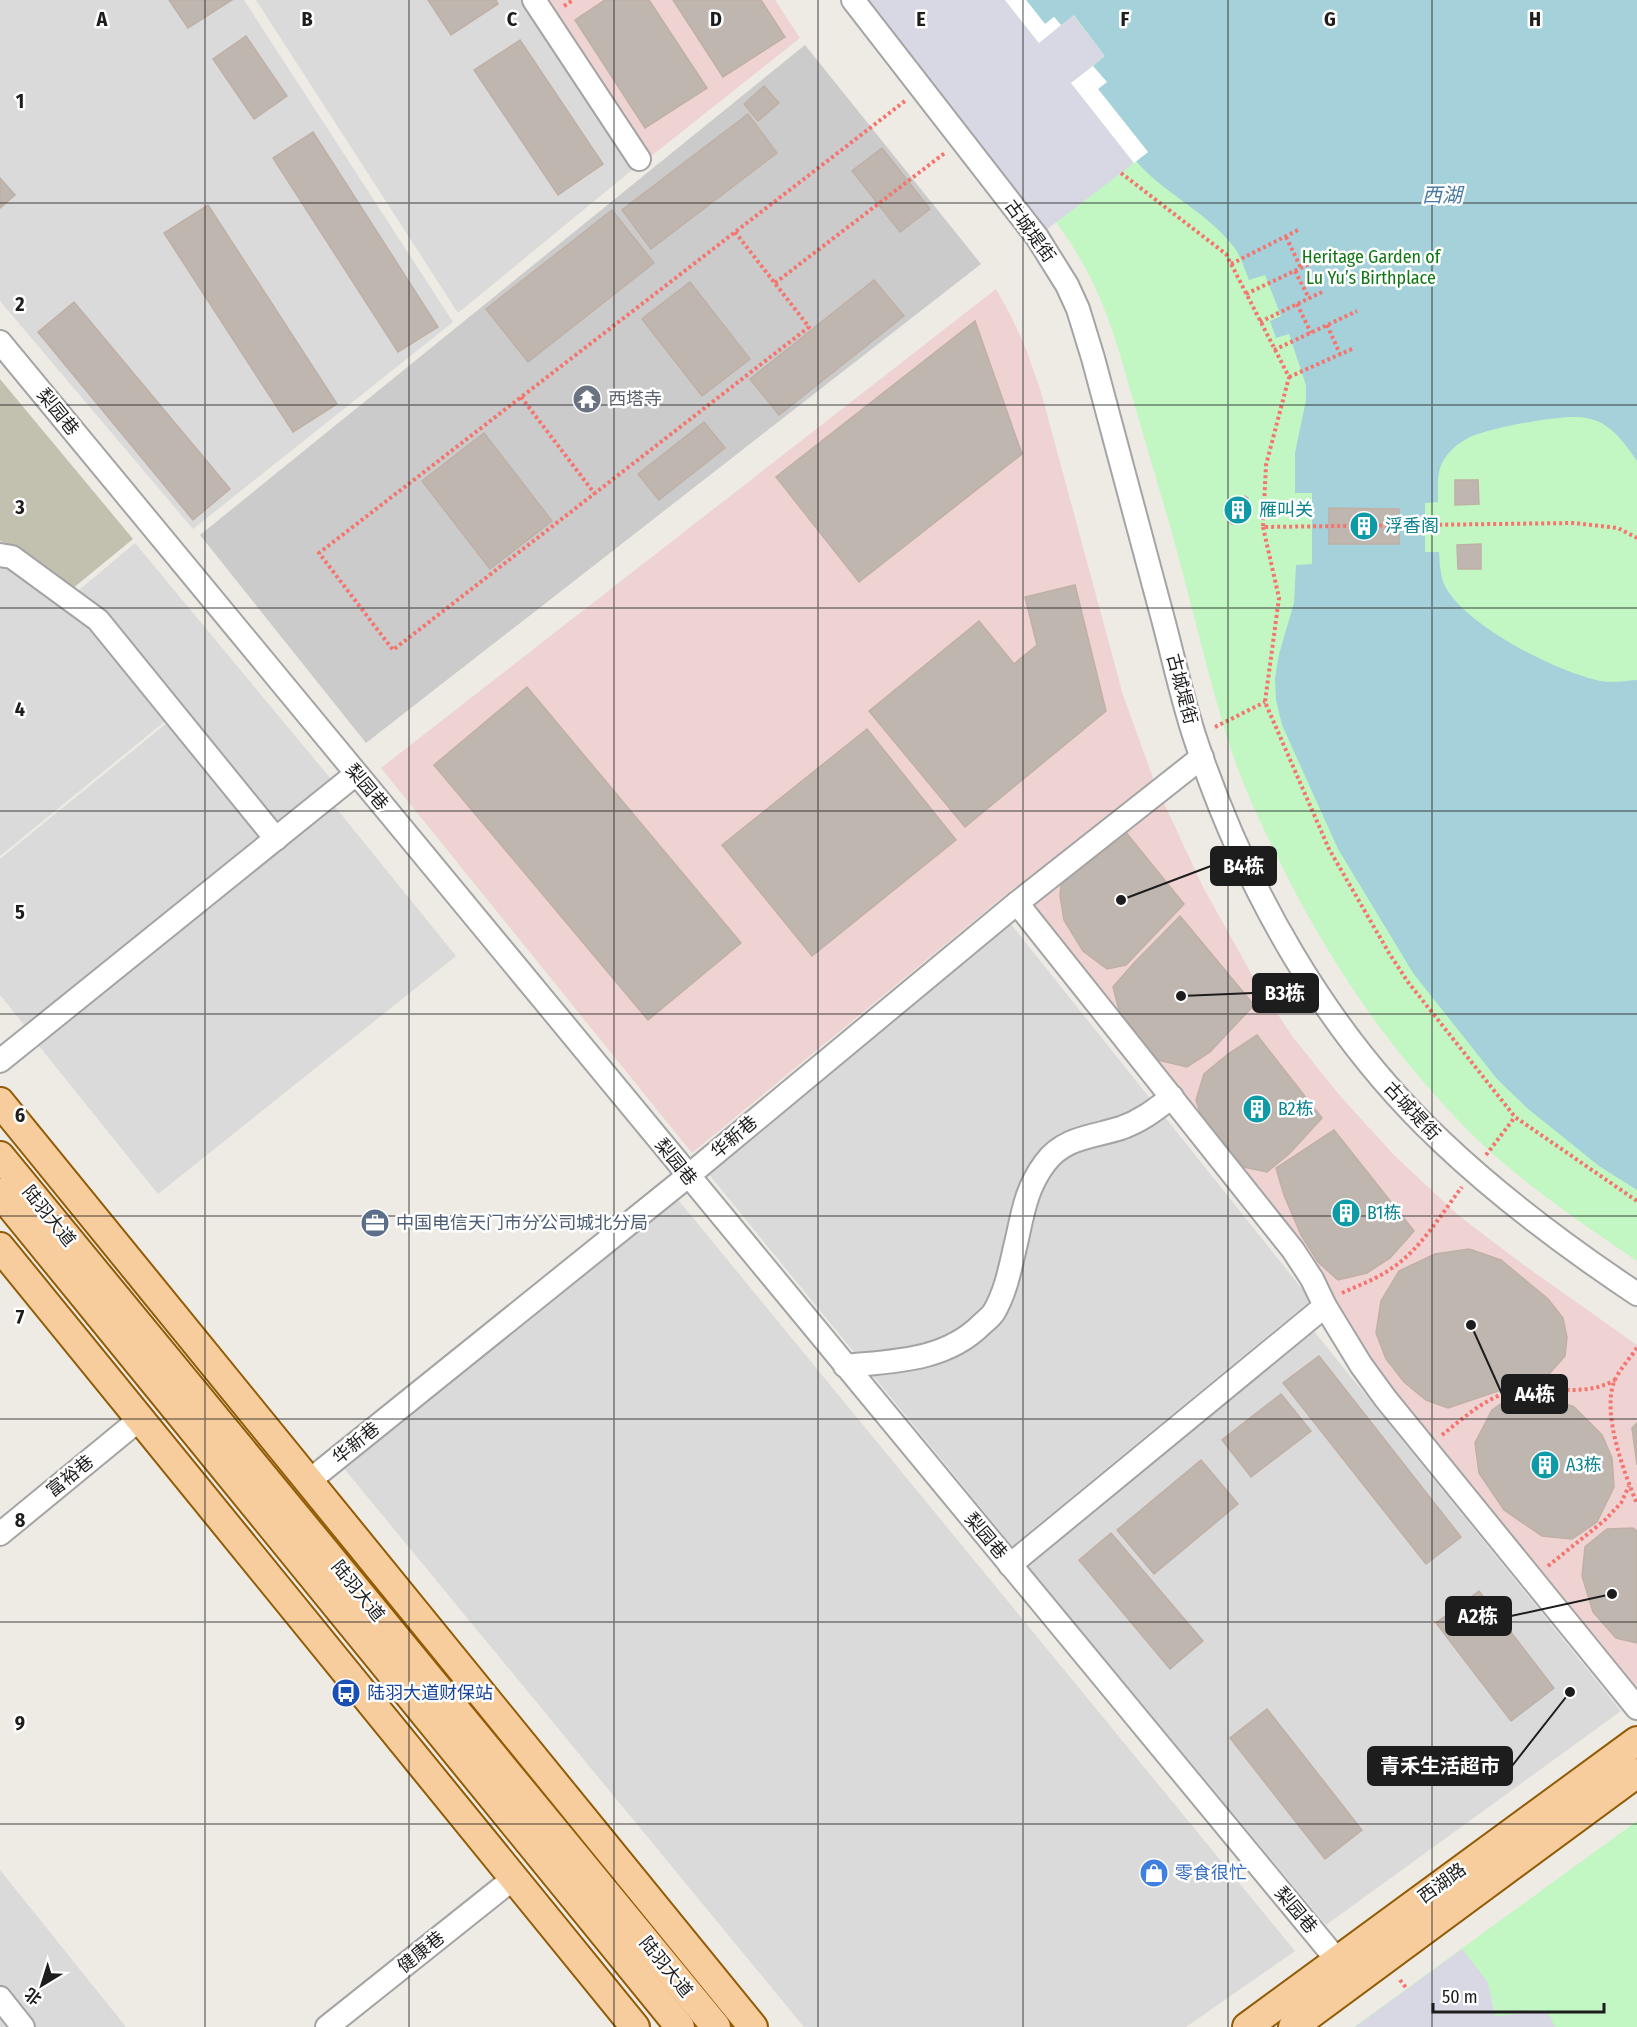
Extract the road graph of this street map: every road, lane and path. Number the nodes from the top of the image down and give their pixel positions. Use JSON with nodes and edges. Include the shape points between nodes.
{"nodes":[{"id":1,"x":534,"y":0,"type":"edge"},
{"id":2,"x":854,"y":0,"type":"edge"},
{"id":3,"x":922,"y":88,"type":"junction"},
{"id":4,"x":962,"y":140,"type":"junction"},
{"id":5,"x":639,"y":159,"type":"dead end"},
{"id":6,"x":1121,"y":173,"type":"dead end"},
{"id":7,"x":1298,"y":230,"type":"dead end"},
{"id":8,"x":735,"y":232,"type":"junction"},
{"id":9,"x":1286,"y":237,"type":"junction"},
{"id":10,"x":1324,"y":257,"type":"dead end"},
{"id":11,"x":1231,"y":264,"type":"junction"},
{"id":12,"x":1301,"y":268,"type":"junction"},
{"id":13,"x":1295,"y":271,"type":"junction"},
{"id":14,"x":775,"y":283,"type":"junction"},
{"id":15,"x":1322,"y":292,"type":"dead end"},
{"id":16,"x":1246,"y":294,"type":"junction"},
{"id":17,"x":1309,"y":298,"type":"junction"},
{"id":18,"x":1297,"y":304,"type":"junction"},
{"id":19,"x":1357,"y":311,"type":"dead end"},
{"id":20,"x":1260,"y":322,"type":"junction"},
{"id":21,"x":1327,"y":326,"type":"junction"},
{"id":22,"x":1311,"y":333,"type":"junction"},
{"id":23,"x":0,"y":342,"type":"edge"},
{"id":24,"x":1354,"y":348,"type":"dead end"},
{"id":25,"x":1275,"y":350,"type":"junction"},
{"id":26,"x":1340,"y":354,"type":"junction"},
{"id":27,"x":1288,"y":378,"type":"junction"},
{"id":28,"x":521,"y":397,"type":"junction"},
{"id":29,"x":595,"y":494,"type":"junction"},
{"id":30,"x":1263,"y":527,"type":"junction"},
{"id":31,"x":1637,"y":538,"type":"edge"},
{"id":32,"x":0,"y":555,"type":"edge"},
{"id":33,"x":1265,"y":702,"type":"junction"},
{"id":34,"x":1198,"y":747,"type":"junction"},
{"id":35,"x":356,"y":774,"type":"junction"},
{"id":36,"x":276,"y":839,"type":"junction"},
{"id":37,"x":1017,"y":903,"type":"junction"},
{"id":38,"x":0,"y":1062,"type":"edge"},
{"id":39,"x":1172,"y":1097,"type":"junction"},
{"id":40,"x":0,"y":1102,"type":"edge"},
{"id":41,"x":1515,"y":1117,"type":"junction"},
{"id":42,"x":0,"y":1156,"type":"edge"},
{"id":43,"x":1473,"y":1172,"type":"junction"},
{"id":44,"x":688,"y":1176,"type":"junction"},
{"id":45,"x":0,"y":1193,"type":"edge"},
{"id":46,"x":1637,"y":1201,"type":"edge"},
{"id":47,"x":0,"y":1247,"type":"edge"},
{"id":48,"x":1637,"y":1294,"type":"edge"},
{"id":49,"x":1325,"y":1306,"type":"junction"},
{"id":50,"x":1637,"y":1348,"type":"edge"},
{"id":51,"x":845,"y":1366,"type":"junction"},
{"id":52,"x":1615,"y":1380,"type":"junction"},
{"id":53,"x":140,"y":1419,"type":"junction"},
{"id":54,"x":1426,"y":1448,"type":"junction"},
{"id":55,"x":309,"y":1481,"type":"junction"},
{"id":56,"x":1629,"y":1485,"type":"junction"},
{"id":57,"x":1637,"y":1503,"type":"edge"},
{"id":58,"x":0,"y":1534,"type":"edge"},
{"id":59,"x":1010,"y":1565,"type":"junction"},
{"id":60,"x":1532,"y":1579,"type":"junction"},
{"id":61,"x":1637,"y":1708,"type":"edge"},
{"id":62,"x":1637,"y":1741,"type":"edge"},
{"id":63,"x":1637,"y":1773,"type":"edge"},
{"id":64,"x":514,"y":1878,"type":"junction"},
{"id":65,"x":1346,"y":1970,"type":"junction"},
{"id":66,"x":0,"y":1998,"type":"edge"},
{"id":67,"x":23,"y":2027,"type":"edge"},
{"id":68,"x":327,"y":2027,"type":"edge"},
{"id":69,"x":635,"y":2027,"type":"edge"},
{"id":70,"x":680,"y":2027,"type":"edge"},
{"id":71,"x":716,"y":2027,"type":"edge"},
{"id":72,"x":753,"y":2027,"type":"edge"},
{"id":73,"x":1247,"y":2027,"type":"edge"},
{"id":74,"x":1293,"y":2027,"type":"edge"}],
"edges":[{"from":1,"to":5,"type":"street"},
{"from":2,"to":3,"type":"street","name":"古城堤街"},
{"from":3,"to":4,"type":"street","name":"古城堤街"},
{"from":3,"to":8,"type":"path"},
{"from":4,"to":14,"type":"path"},
{"from":4,"to":34,"type":"street","name":"古城堤街","via":[[1037,237],[1078,309]]},
{"from":6,"to":11,"type":"path","via":[[1226,254]]},
{"from":7,"to":9,"type":"path"},
{"from":8,"to":14,"type":"path"},
{"from":8,"to":28,"type":"path"},
{"from":9,"to":11,"type":"path"},
{"from":9,"to":12,"type":"path"},
{"from":10,"to":12,"type":"path"},
{"from":11,"to":16,"type":"path"},
{"from":12,"to":13,"type":"path"},
{"from":13,"to":16,"type":"path"},
{"from":13,"to":17,"type":"path"},
{"from":14,"to":29,"type":"path","via":[[809,327]]},
{"from":15,"to":17,"type":"path"},
{"from":16,"to":20,"type":"path"},
{"from":17,"to":18,"type":"path"},
{"from":18,"to":20,"type":"path"},
{"from":18,"to":22,"type":"path"},
{"from":19,"to":21,"type":"path"},
{"from":20,"to":25,"type":"path"},
{"from":21,"to":22,"type":"path"},
{"from":21,"to":26,"type":"path"},
{"from":22,"to":25,"type":"path"},
{"from":23,"to":35,"type":"street","name":"梨园巷"},
{"from":24,"to":26,"type":"path"},
{"from":25,"to":27,"type":"path"},
{"from":26,"to":27,"type":"path"},
{"from":27,"to":30,"type":"path","via":[[1266,465]]},
{"from":28,"to":29,"type":"path"},
{"from":28,"to":29,"type":"path","via":[[319,553],[393,650]]},
{"from":30,"to":31,"type":"path","via":[[1574,523],[1617,528]]},
{"from":30,"to":33,"type":"path","via":[[1279,597]]},
{"from":32,"to":36,"type":"street","via":[[12,557],[98,620]]},
{"from":33,"to":34,"type":"path"},
{"from":33,"to":41,"type":"path","via":[[1329,849],[1389,953]]},
{"from":34,"to":37,"type":"street","name":"华新巷"},
{"from":34,"to":43,"type":"street","name":"古城堤街","via":[[1258,891],[1308,980],[1375,1070]]},
{"from":35,"to":36,"type":"street"},
{"from":35,"to":44,"type":"street","name":"梨园巷"},
{"from":36,"to":38,"type":"street"},
{"from":37,"to":39,"type":"street"},
{"from":37,"to":44,"type":"street","name":"华新巷"},
{"from":39,"to":49,"type":"street","via":[[1293,1250]]},
{"from":39,"to":51,"type":"street","via":[[1144,1118],[1064,1145],[1046,1161],[1028,1189],[1004,1292],[993,1314],[969,1337],[940,1352],[908,1360]]},
{"from":40,"to":55,"type":"main road"},
{"from":41,"to":43,"type":"path"},
{"from":41,"to":46,"type":"path"},
{"from":42,"to":71,"type":"main road","name":"陆羽大道"},
{"from":43,"to":48,"type":"street","name":"古城堤街"},
{"from":43,"to":49,"type":"path","via":[[1395,1267]]},
{"from":44,"to":51,"type":"street","name":"梨园巷"},
{"from":44,"to":55,"type":"street","name":"华新巷"},
{"from":45,"to":70,"type":"main road","name":"陆羽大道"},
{"from":47,"to":53,"type":"main road"},
{"from":49,"to":54,"type":"street","via":[[1361,1365]]},
{"from":49,"to":59,"type":"street"},
{"from":50,"to":52,"type":"path"},
{"from":51,"to":59,"type":"street","name":"梨园巷"},
{"from":52,"to":54,"type":"path","via":[[1601,1388],[1518,1390],[1499,1395],[1477,1407]]},
{"from":52,"to":56,"type":"path","via":[[1611,1410]]},
{"from":53,"to":58,"type":"street","name":"富裕巷"},
{"from":53,"to":64,"type":"main road"},
{"from":54,"to":60,"type":"street"},
{"from":55,"to":72,"type":"main road"},
{"from":56,"to":57,"type":"path"},
{"from":56,"to":60,"type":"path","via":[[1605,1520]]},
{"from":59,"to":65,"type":"street","name":"梨园巷"},
{"from":60,"to":61,"type":"street"},
{"from":62,"to":65,"type":"main road","name":"西湖路"},
{"from":63,"to":65,"type":"main road","name":"西湖路"},
{"from":64,"to":68,"type":"street","name":"健康巷"},
{"from":64,"to":69,"type":"main road"},
{"from":65,"to":73,"type":"main road","name":"西湖路"},
{"from":65,"to":74,"type":"main road","name":"西湖路"},
{"from":66,"to":67,"type":"street"}]}
